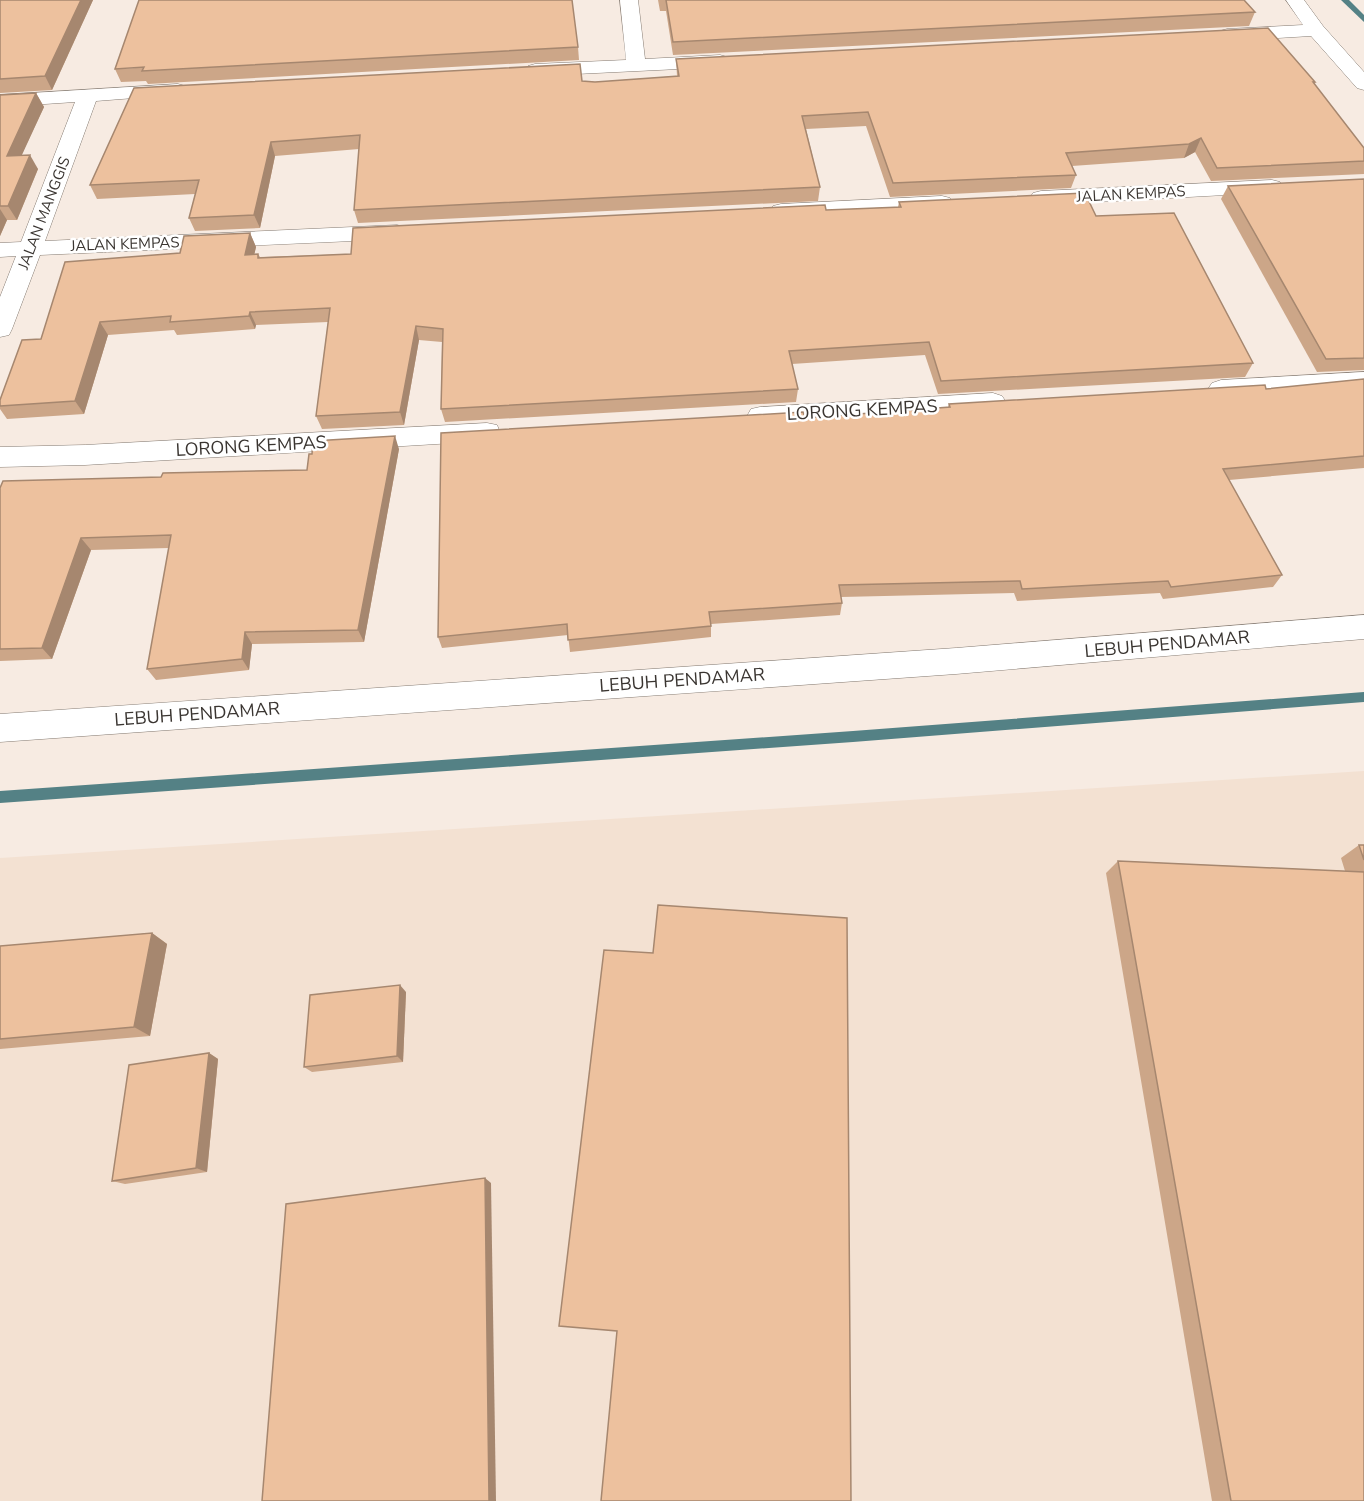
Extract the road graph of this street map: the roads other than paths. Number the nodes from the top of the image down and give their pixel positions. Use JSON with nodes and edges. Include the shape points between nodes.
{"nodes":[{"id":1,"x":629,"y":0,"type":"edge"},
{"id":2,"x":1295,"y":0,"type":"edge"},
{"id":3,"x":1316,"y":30,"type":"junction"},
{"id":4,"x":1210,"y":36,"type":"edge"},
{"id":5,"x":742,"y":60,"type":"edge"},
{"id":6,"x":636,"y":65,"type":"junction"},
{"id":7,"x":518,"y":71,"type":"edge"},
{"id":8,"x":1364,"y":84,"type":"edge"},
{"id":9,"x":200,"y":89,"type":"edge"},
{"id":10,"x":88,"y":96,"type":"junction"},
{"id":11,"x":0,"y":101,"type":"edge"},
{"id":12,"x":1292,"y":186,"type":"edge"},
{"id":13,"x":1018,"y":200,"type":"edge"},
{"id":14,"x":959,"y":202,"type":"edge"},
{"id":15,"x":756,"y":212,"type":"edge"},
{"id":16,"x":424,"y":231,"type":"edge"},
{"id":17,"x":30,"y":248,"type":"junction"},
{"id":18,"x":0,"y":250,"type":"edge"},
{"id":19,"x":0,"y":329,"type":"edge"},
{"id":20,"x":1364,"y":381,"type":"edge"},
{"id":21,"x":1197,"y":390,"type":"edge"},
{"id":22,"x":1017,"y":401,"type":"edge"},
{"id":23,"x":730,"y":418,"type":"edge"},
{"id":24,"x":515,"y":430,"type":"edge"},
{"id":25,"x":0,"y":457,"type":"edge"},
{"id":26,"x":1364,"y":627,"type":"edge"},
{"id":27,"x":0,"y":728,"type":"edge"}],
"edges":[{"from":1,"to":6,"type":"street"},
{"from":2,"to":3,"type":"street"},
{"from":3,"to":4,"type":"street"},
{"from":3,"to":8,"type":"street"},
{"from":5,"to":6,"type":"street"},
{"from":6,"to":7,"type":"street"},
{"from":9,"to":10,"type":"street"},
{"from":10,"to":11,"type":"street"},
{"from":10,"to":17,"type":"street","name":"JALAN MANGGIS"},
{"from":12,"to":13,"type":"street","name":"JALAN KEMPAS"},
{"from":14,"to":15,"type":"street"},
{"from":16,"to":17,"type":"street","name":"JALAN KEMPAS"},
{"from":17,"to":18,"type":"street","name":"JALAN KEMPAS"},
{"from":17,"to":19,"type":"street","name":"JALAN MANGGIS"},
{"from":20,"to":21,"type":"street"},
{"from":22,"to":23,"type":"street","name":"LORONG KEMPAS"},
{"from":24,"to":25,"type":"street","name":"LORONG KEMPAS"},
{"from":26,"to":27,"type":"street","name":"LEBUH PENDAMAR","via":[[956,662]]}]}
